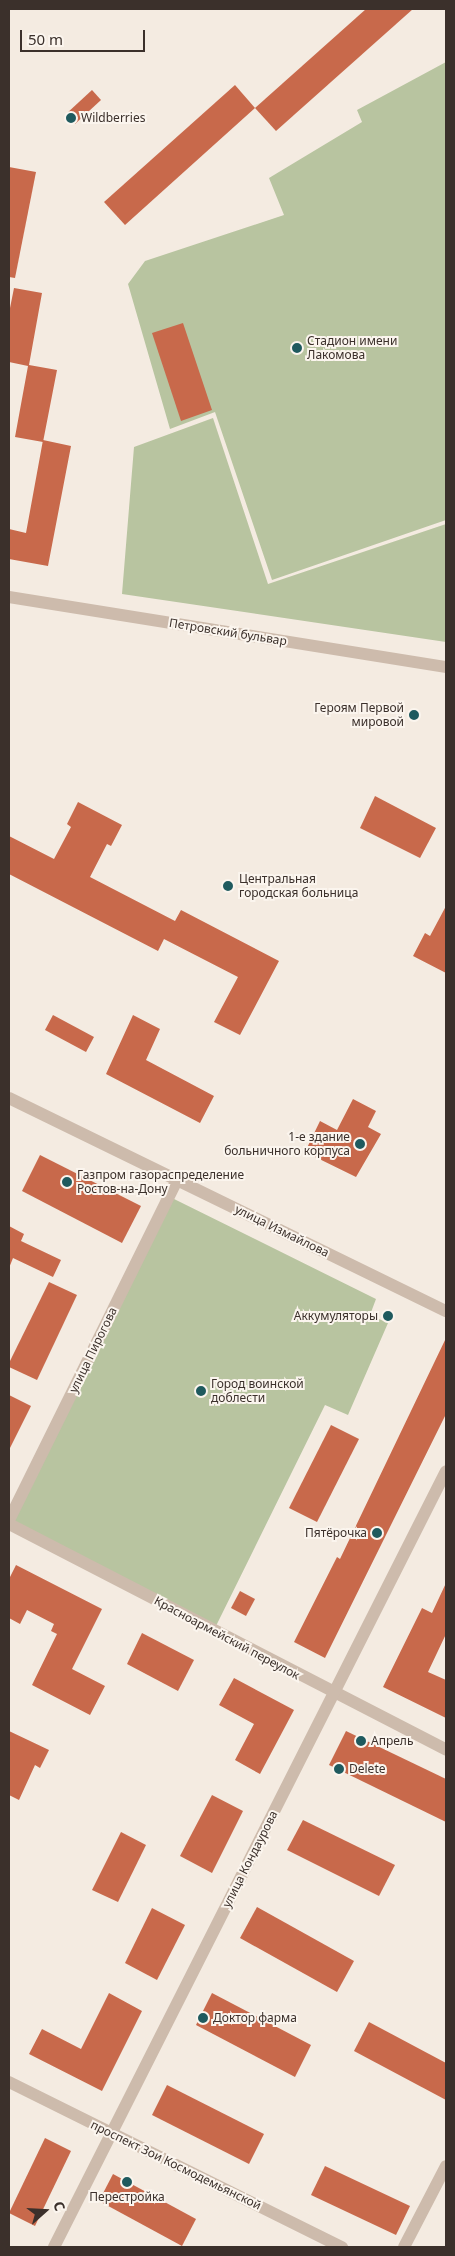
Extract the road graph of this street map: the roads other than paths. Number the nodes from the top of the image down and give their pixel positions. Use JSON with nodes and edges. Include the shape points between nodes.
{"nodes":[{"id":1,"x":9,"y":597,"type":"edge"},
{"id":2,"x":446,"y":668,"type":"edge"},
{"id":3,"x":9,"y":1098,"type":"edge"},
{"id":4,"x":177,"y":1180,"type":"junction"},
{"id":5,"x":446,"y":1311,"type":"edge"},
{"id":6,"x":446,"y":1471,"type":"edge"},
{"id":7,"x":9,"y":1520,"type":"edge"},
{"id":8,"x":9,"y":1524,"type":"edge"},
{"id":9,"x":334,"y":1694,"type":"junction"},
{"id":10,"x":446,"y":1750,"type":"edge"},
{"id":11,"x":9,"y":2082,"type":"edge"},
{"id":12,"x":110,"y":2132,"type":"junction"},
{"id":13,"x":446,"y":2166,"type":"edge"},
{"id":14,"x":54,"y":2247,"type":"edge"},
{"id":15,"x":342,"y":2247,"type":"edge"},
{"id":16,"x":404,"y":2247,"type":"edge"}],
"edges":[{"from":1,"to":2,"type":"street","name":"Петровский бульвар"},
{"from":3,"to":4,"type":"street","name":"улица Измайлова"},
{"from":4,"to":5,"type":"street","name":"улица Измайлова"},
{"from":4,"to":7,"type":"street","name":"улица Пирогова"},
{"from":6,"to":9,"type":"street","name":"улица Кондаурова"},
{"from":8,"to":9,"type":"street","name":"Красноармейский переулок"},
{"from":9,"to":10,"type":"street","name":"Красноармейский переулок"},
{"from":9,"to":12,"type":"street","name":"улица Кондаурова"},
{"from":11,"to":12,"type":"street","name":"проспект Зои Космодемьянской"},
{"from":12,"to":14,"type":"street","name":"улица Кондаурова"},
{"from":12,"to":15,"type":"street","name":"проспект Зои Космодемьянской"},
{"from":13,"to":16,"type":"street"}]}
